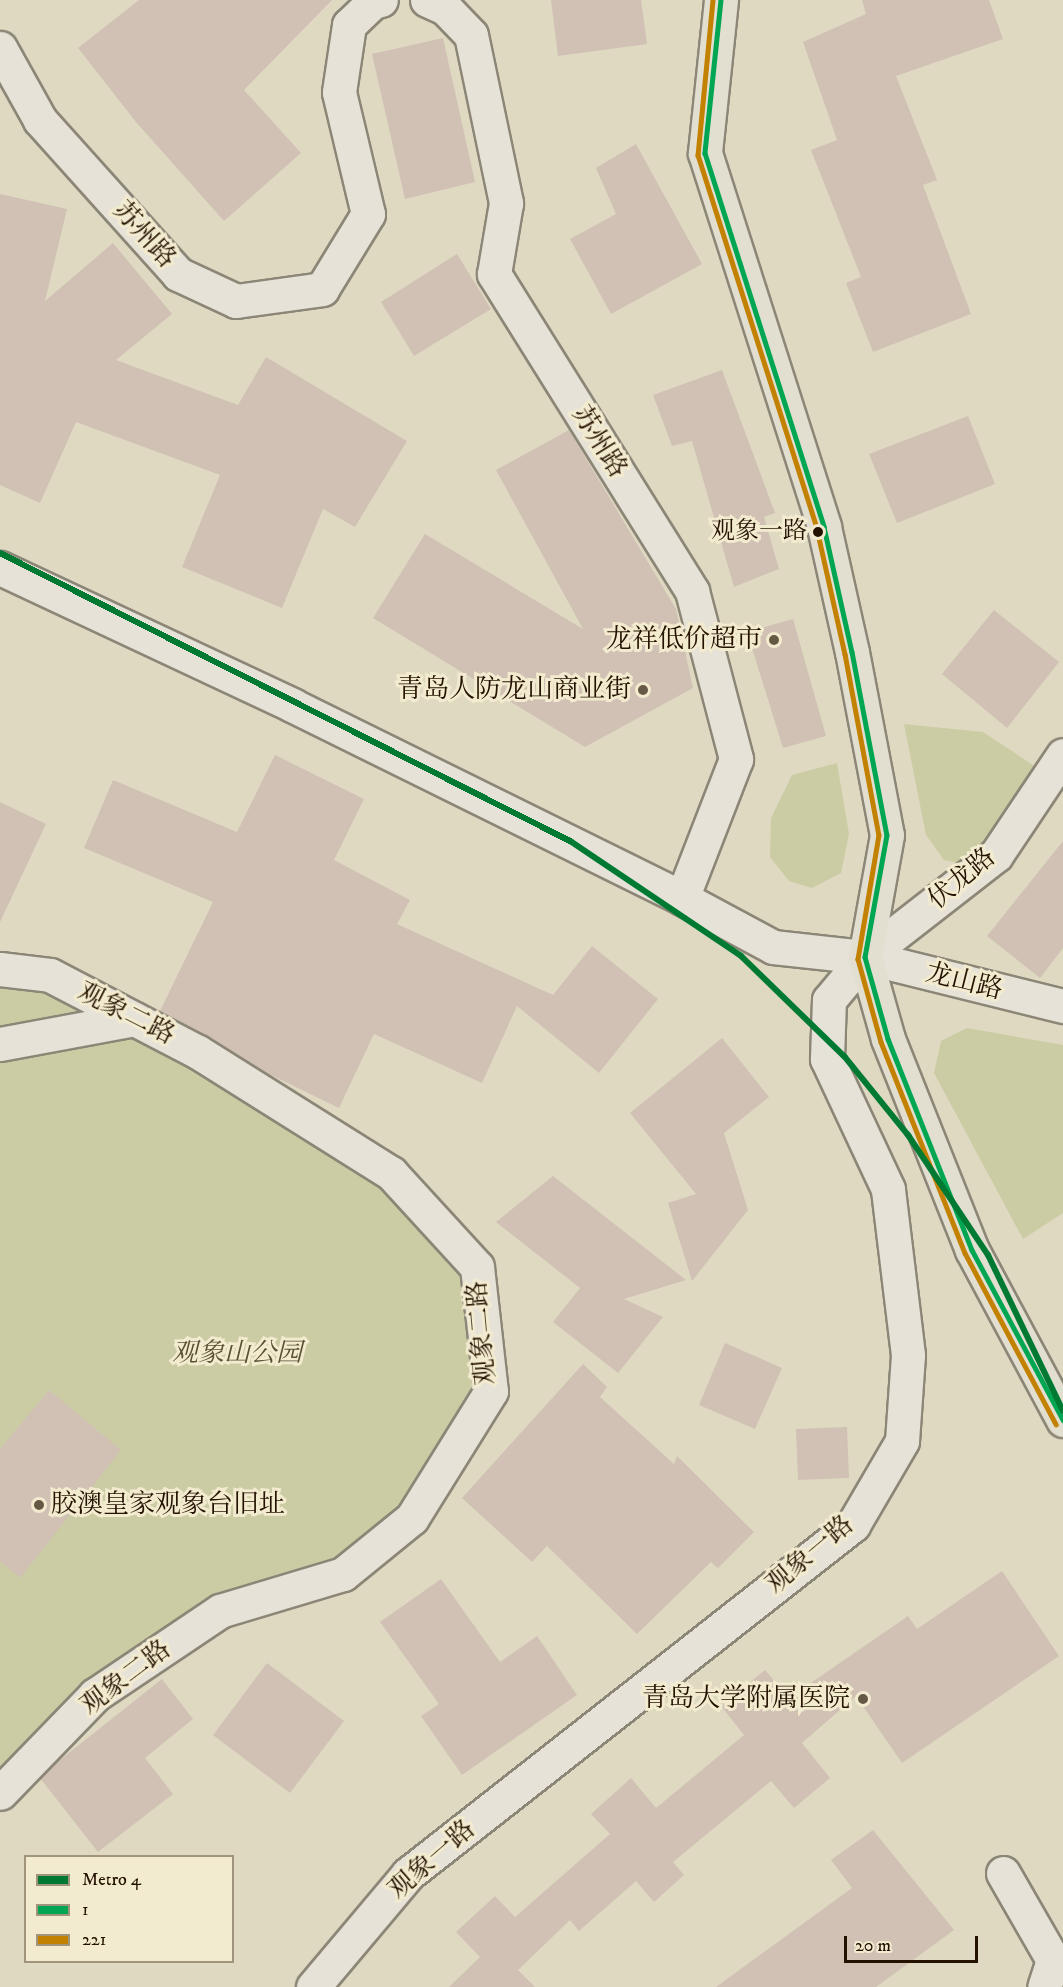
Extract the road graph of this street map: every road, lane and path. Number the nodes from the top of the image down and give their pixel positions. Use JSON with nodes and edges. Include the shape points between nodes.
{"nodes":[{"id":1,"x":381,"y":0,"type":"edge"},
{"id":2,"x":427,"y":0,"type":"edge"},
{"id":3,"x":721,"y":0,"type":"edge"},
{"id":4,"x":0,"y":48,"type":"edge"},
{"id":5,"x":0,"y":568,"type":"edge"},
{"id":6,"x":1063,"y":755,"type":"edge"},
{"id":7,"x":682,"y":898,"type":"junction"},
{"id":8,"x":865,"y":957,"type":"junction"},
{"id":9,"x":0,"y":969,"type":"edge"},
{"id":10,"x":1063,"y":1006,"type":"edge"},
{"id":11,"x":135,"y":1019,"type":"junction"},
{"id":12,"x":0,"y":1044,"type":"edge"},
{"id":13,"x":1063,"y":1420,"type":"edge"},
{"id":14,"x":0,"y":1793,"type":"edge"},
{"id":15,"x":1003,"y":1872,"type":"dead end"},
{"id":16,"x":313,"y":1987,"type":"edge"},
{"id":17,"x":1044,"y":1987,"type":"edge"}],
"edges":[{"from":1,"to":4,"type":"street","name":"苏州路","via":[[373,2],[349,25],[339,92],[368,214],[322,289],[236,301],[178,274],[40,120]]},
{"from":2,"to":7,"type":"street","name":"苏州路","via":[[445,8],[471,35],[506,203],[494,274],[692,591],[736,759]]},
{"from":3,"to":8,"type":"main road","via":[[705,153],[824,527],[887,835]]},
{"from":5,"to":7,"type":"street","name":"龙山路","via":[[292,705]]},
{"from":6,"to":8,"type":"street","name":"伏龙路","via":[[996,855]]},
{"from":7,"to":8,"type":"street","name":"龙山路","via":[[773,947]]},
{"from":8,"to":10,"type":"street","name":"龙山路"},
{"from":8,"to":13,"type":"main road","via":[[888,1039],[972,1250]]},
{"from":8,"to":16,"type":"street","name":"观象一路","via":[[829,1000],[827,1059],[888,1189],[908,1355],[902,1441],[853,1525],[408,1874]]},
{"from":9,"to":11,"type":"street","name":"观象二路","via":[[50,975]]},
{"from":11,"to":12,"type":"street"},
{"from":11,"to":14,"type":"street","name":"观象二路","via":[[198,1052],[392,1173],[477,1267],[491,1391],[412,1518],[343,1574],[220,1611],[95,1695]]},
{"from":15,"to":17,"type":"street","via":[[1053,1960]]}]}
